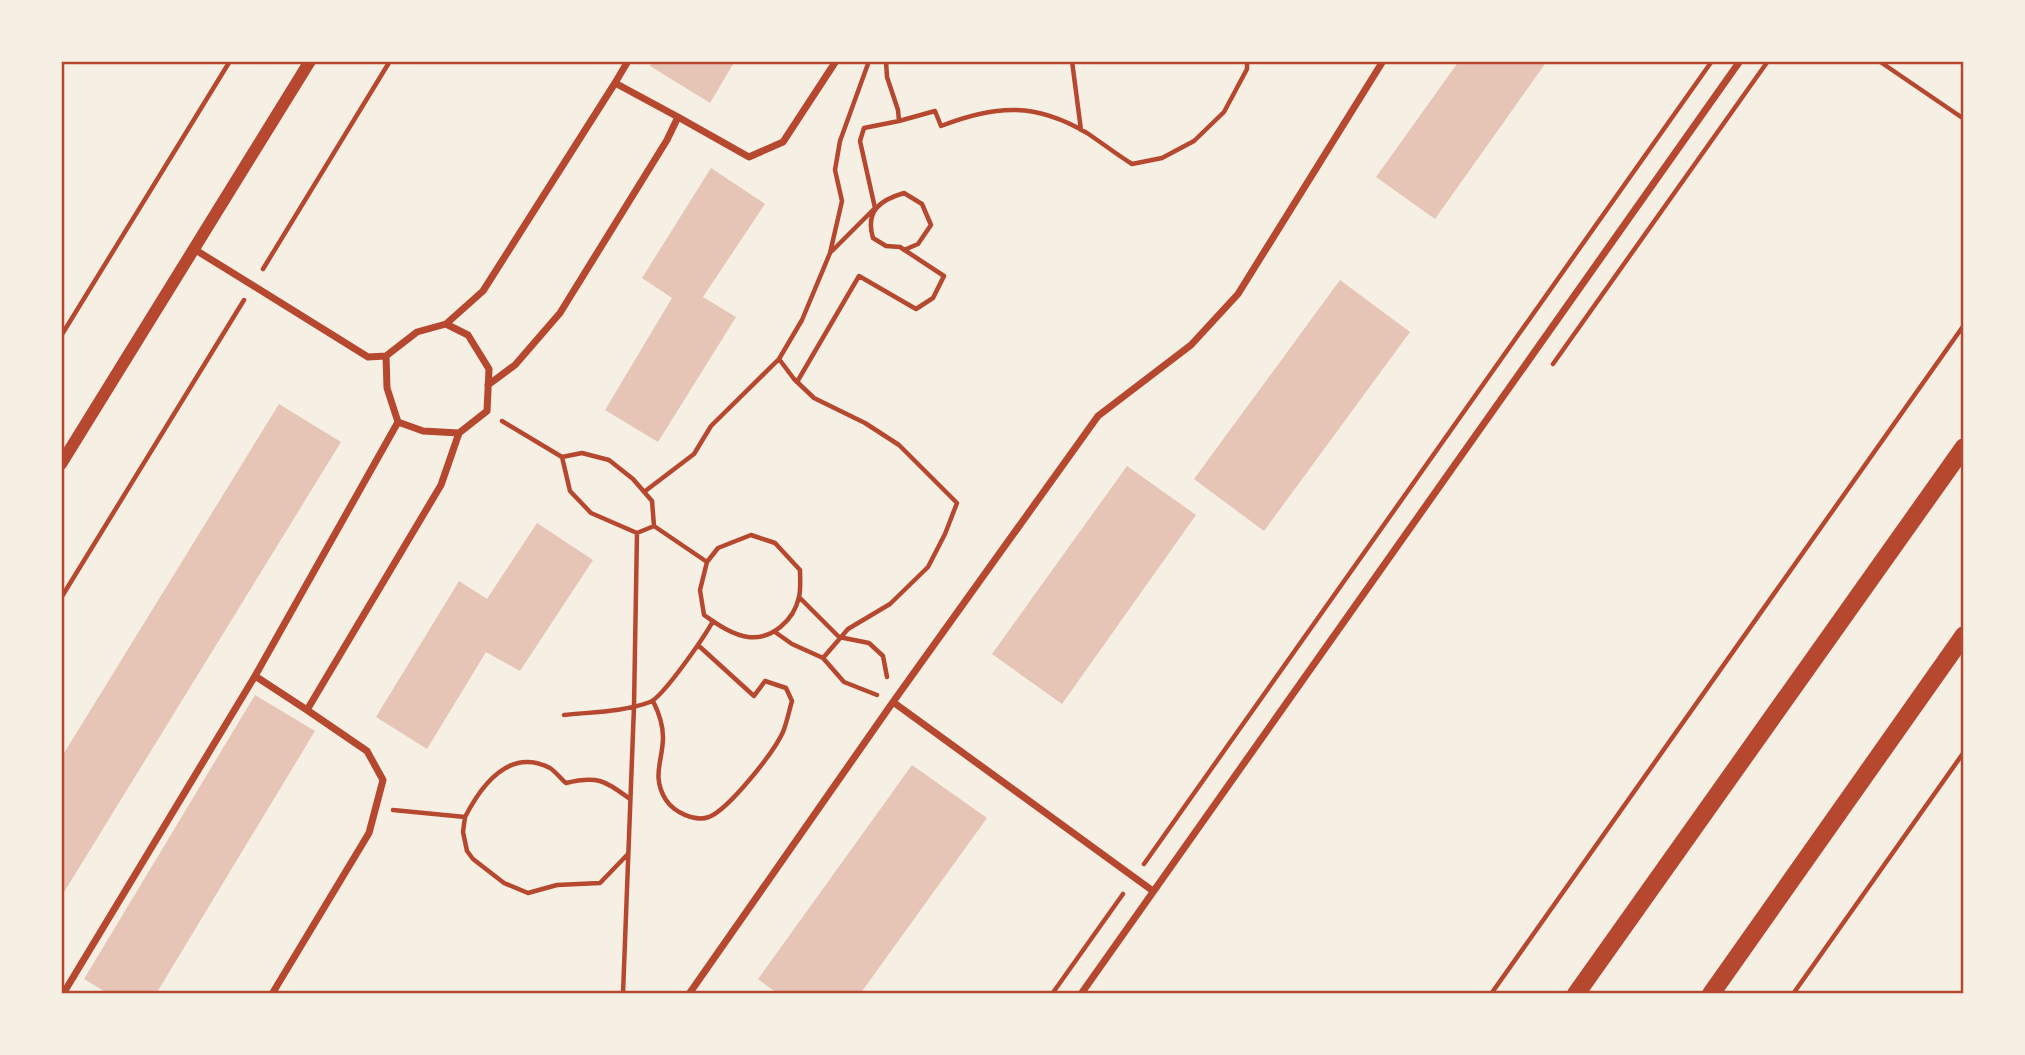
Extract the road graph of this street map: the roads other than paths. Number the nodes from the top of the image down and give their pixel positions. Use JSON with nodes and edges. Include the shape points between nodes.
{"nodes":[{"id":1,"x":310,"y":61,"type":"edge"},
{"id":2,"x":628,"y":61,"type":"edge"},
{"id":3,"x":836,"y":61,"type":"edge"},
{"id":4,"x":1383,"y":61,"type":"edge"},
{"id":5,"x":1740,"y":61,"type":"edge"},
{"id":6,"x":615,"y":83,"type":"junction"},
{"id":7,"x":678,"y":117,"type":"junction"},
{"id":8,"x":194,"y":249,"type":"junction"},
{"id":9,"x":446,"y":324,"type":"junction"},
{"id":10,"x":386,"y":356,"type":"junction"},
{"id":11,"x":488,"y":385,"type":"junction"},
{"id":12,"x":398,"y":422,"type":"junction"},
{"id":13,"x":459,"y":433,"type":"junction"},
{"id":14,"x":1964,"y":447,"type":"edge"},
{"id":15,"x":61,"y":464,"type":"edge"},
{"id":16,"x":1964,"y":635,"type":"edge"},
{"id":17,"x":255,"y":676,"type":"junction"},
{"id":18,"x":892,"y":702,"type":"junction"},
{"id":19,"x":307,"y":709,"type":"junction"},
{"id":20,"x":1153,"y":891,"type":"junction"},
{"id":21,"x":63,"y":994,"type":"edge"},
{"id":22,"x":272,"y":994,"type":"edge"},
{"id":23,"x":689,"y":994,"type":"edge"},
{"id":24,"x":1081,"y":994,"type":"edge"},
{"id":25,"x":1576,"y":994,"type":"edge"},
{"id":26,"x":1711,"y":994,"type":"edge"}],
"edges":[{"from":1,"to":8,"type":"street"},
{"from":2,"to":6,"type":"street"},
{"from":3,"to":7,"type":"street","via":[[783,142],[749,158]]},
{"from":4,"to":18,"type":"street","via":[[1238,294],[1191,345],[1098,416]]},
{"from":5,"to":20,"type":"street"},
{"from":6,"to":7,"type":"street"},
{"from":6,"to":9,"type":"street","via":[[483,291]]},
{"from":7,"to":11,"type":"street","via":[[560,313],[515,365]]},
{"from":8,"to":10,"type":"street","via":[[368,357]]},
{"from":8,"to":15,"type":"street"},
{"from":9,"to":10,"type":"street","via":[[417,332]]},
{"from":9,"to":11,"type":"street","via":[[468,335],[489,369]]},
{"from":10,"to":12,"type":"street","via":[[387,388]]},
{"from":11,"to":13,"type":"street","via":[[487,411]]},
{"from":12,"to":13,"type":"street","via":[[423,431]]},
{"from":12,"to":17,"type":"street"},
{"from":13,"to":19,"type":"street","via":[[441,485]]},
{"from":14,"to":25,"type":"main road"},
{"from":16,"to":26,"type":"main road"},
{"from":17,"to":19,"type":"street"},
{"from":17,"to":21,"type":"street"},
{"from":18,"to":20,"type":"street"},
{"from":18,"to":23,"type":"street"},
{"from":19,"to":22,"type":"street","via":[[367,751],[383,780],[369,833]]},
{"from":20,"to":24,"type":"street"}]}
